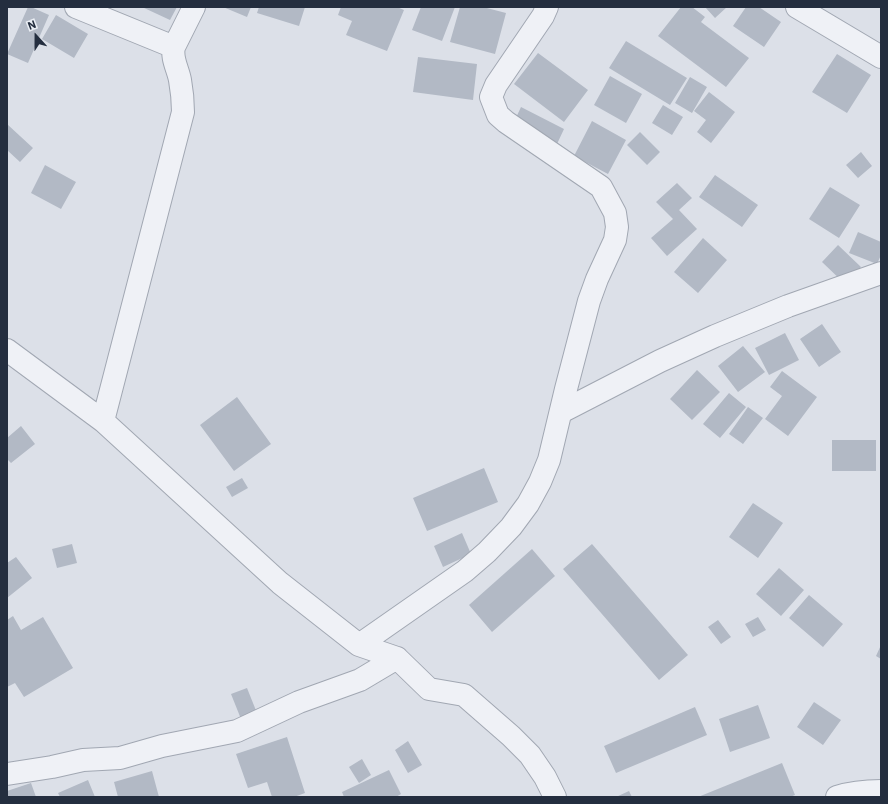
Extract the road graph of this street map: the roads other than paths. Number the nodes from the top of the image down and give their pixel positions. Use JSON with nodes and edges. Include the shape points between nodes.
{"nodes":[{"id":1,"x":76,"y":7,"type":"edge"},
{"id":2,"x":194,"y":7,"type":"edge"},
{"id":3,"x":547,"y":7,"type":"edge"},
{"id":4,"x":797,"y":7,"type":"edge"},
{"id":5,"x":174,"y":47,"type":"junction"},
{"id":6,"x":881,"y":57,"type":"edge"},
{"id":7,"x":881,"y":272,"type":"edge"},
{"id":8,"x":7,"y":350,"type":"edge"},
{"id":9,"x":561,"y":412,"type":"junction"},
{"id":10,"x":103,"y":421,"type":"junction"},
{"id":11,"x":359,"y":645,"type":"junction"},
{"id":12,"x":397,"y":658,"type":"junction"},
{"id":13,"x":7,"y":774,"type":"edge"},
{"id":14,"x":881,"y":791,"type":"edge"},
{"id":15,"x":555,"y":797,"type":"edge"},
{"id":16,"x":837,"y":797,"type":"edge"}],
"edges":[{"from":1,"to":5,"type":"street"},
{"from":2,"to":5,"type":"street"},
{"from":3,"to":9,"type":"street","via":[[496,85],[491,97],[498,115],[506,122],[602,187],[614,213],[617,227],[615,240],[589,301]]},
{"from":4,"to":6,"type":"street"},
{"from":5,"to":10,"type":"street","via":[[172,54],[183,95],[183,112]]},
{"from":7,"to":9,"type":"street","via":[[715,336]]},
{"from":8,"to":10,"type":"street"},
{"from":9,"to":11,"type":"street","via":[[549,460],[540,482],[511,527],[465,571]]},
{"from":10,"to":11,"type":"street","via":[[280,583]]},
{"from":11,"to":12,"type":"street"},
{"from":12,"to":13,"type":"street","via":[[360,680],[299,702],[237,731],[162,746],[120,758],[83,760]]},
{"from":12,"to":15,"type":"street","via":[[429,689],[464,695],[491,718],[530,755]]},
{"from":14,"to":16,"type":"street"}]}
